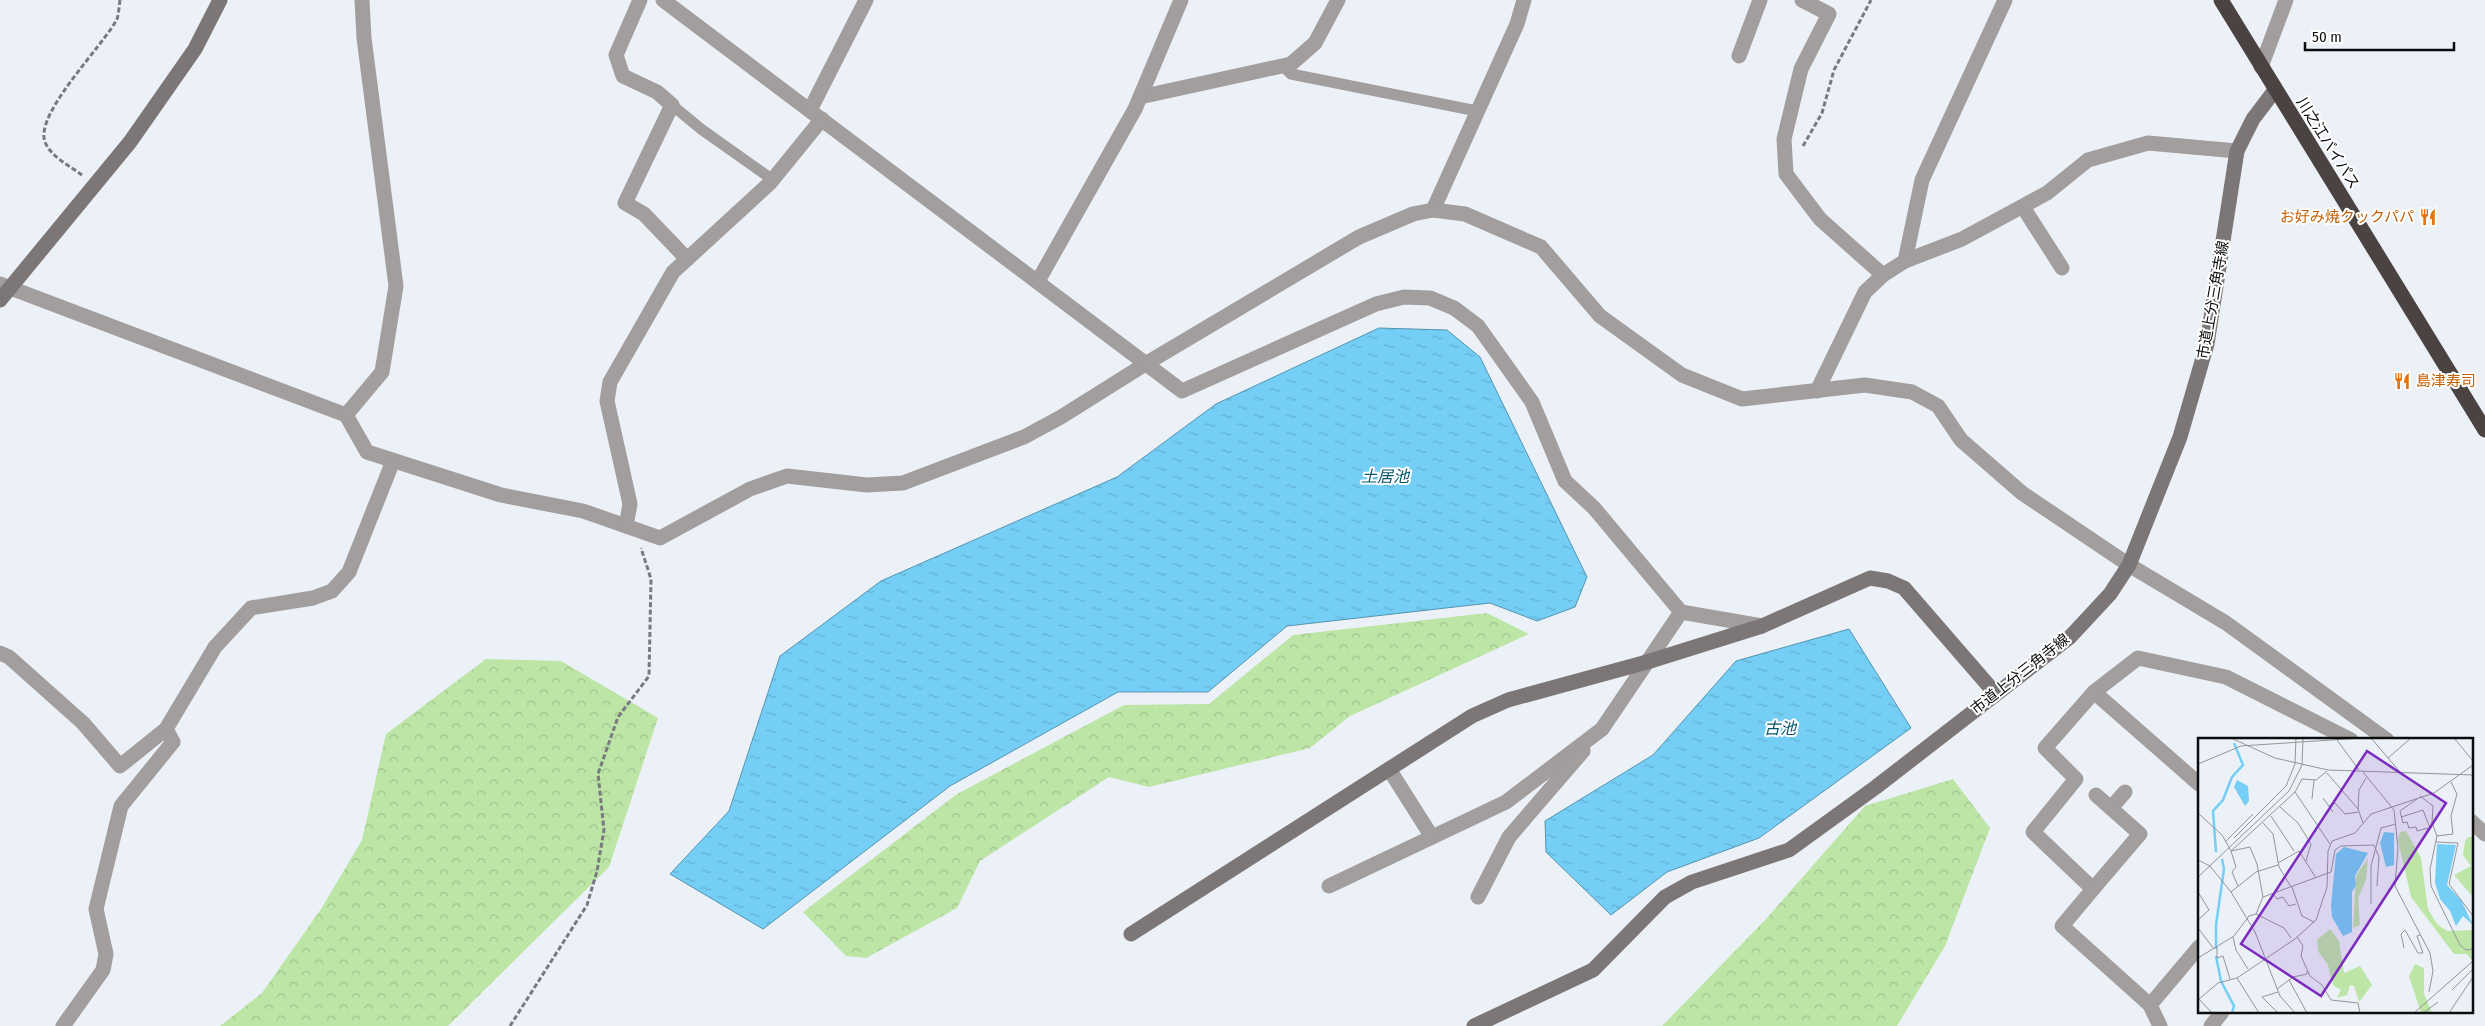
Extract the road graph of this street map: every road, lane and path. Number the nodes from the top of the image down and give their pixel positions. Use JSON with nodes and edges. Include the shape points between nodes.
{"nodes":[{"id":1,"x":120,"y":0,"type":"edge"},
{"id":2,"x":220,"y":0,"type":"edge"},
{"id":3,"x":362,"y":0,"type":"edge"},
{"id":4,"x":640,"y":0,"type":"edge"},
{"id":5,"x":663,"y":0,"type":"edge"},
{"id":6,"x":866,"y":0,"type":"edge"},
{"id":7,"x":1181,"y":0,"type":"edge"},
{"id":8,"x":1338,"y":0,"type":"edge"},
{"id":9,"x":1524,"y":0,"type":"edge"},
{"id":10,"x":1760,"y":0,"type":"edge"},
{"id":11,"x":1802,"y":0,"type":"edge"},
{"id":12,"x":1871,"y":0,"type":"edge"},
{"id":13,"x":2005,"y":0,"type":"edge"},
{"id":14,"x":2221,"y":0,"type":"edge"},
{"id":15,"x":2286,"y":0,"type":"edge"},
{"id":16,"x":1739,"y":56,"type":"dead end"},
{"id":17,"x":1283,"y":66,"type":"junction"},
{"id":18,"x":2261,"y":67,"type":"junction"},
{"id":19,"x":2275,"y":90,"type":"junction"},
{"id":20,"x":1140,"y":97,"type":"junction"},
{"id":21,"x":672,"y":105,"type":"junction"},
{"id":22,"x":1477,"y":112,"type":"junction"},
{"id":23,"x":816,"y":115,"type":"junction"},
{"id":24,"x":2237,"y":151,"type":"junction"},
{"id":25,"x":1786,"y":174,"type":"junction"},
{"id":26,"x":773,"y":180,"type":"junction"},
{"id":27,"x":95,"y":184,"type":"junction"},
{"id":28,"x":2022,"y":207,"type":"junction"},
{"id":29,"x":1432,"y":210,"type":"junction"},
{"id":30,"x":687,"y":259,"type":"junction"},
{"id":31,"x":1905,"y":261,"type":"junction"},
{"id":32,"x":2062,"y":268,"type":"dead end"},
{"id":33,"x":1883,"y":275,"type":"junction"},
{"id":34,"x":1038,"y":281,"type":"junction"},
{"id":35,"x":3,"y":291,"type":"edge"},
{"id":36,"x":1147,"y":363,"type":"junction"},
{"id":37,"x":1816,"y":391,"type":"junction"},
{"id":38,"x":346,"y":415,"type":"junction"},
{"id":39,"x":2485,"y":430,"type":"edge"},
{"id":40,"x":393,"y":460,"type":"junction"},
{"id":41,"x":630,"y":528,"type":"junction"},
{"id":42,"x":2129,"y":565,"type":"junction"},
{"id":43,"x":1681,"y":612,"type":"junction"},
{"id":44,"x":1762,"y":626,"type":"junction"},
{"id":45,"x":0,"y":653,"type":"edge"},
{"id":46,"x":1647,"y":662,"type":"junction"},
{"id":47,"x":2094,"y":692,"type":"junction"},
{"id":48,"x":1995,"y":693,"type":"junction"},
{"id":49,"x":166,"y":729,"type":"junction"},
{"id":50,"x":1602,"y":729,"type":"junction"},
{"id":51,"x":2347,"y":738,"type":"edge"},
{"id":52,"x":2384,"y":738,"type":"edge"},
{"id":53,"x":1389,"y":769,"type":"junction"},
{"id":54,"x":2198,"y":783,"type":"edge"},
{"id":55,"x":2125,"y":792,"type":"dead end"},
{"id":56,"x":2096,"y":795,"type":"dead end"},
{"id":57,"x":2111,"y":808,"type":"junction"},
{"id":58,"x":2472,"y":821,"type":"edge"},
{"id":59,"x":2485,"y":834,"type":"edge"},
{"id":60,"x":1432,"y":837,"type":"junction"},
{"id":61,"x":1329,"y":886,"type":"dead end"},
{"id":62,"x":2093,"y":889,"type":"junction"},
{"id":63,"x":1478,"y":897,"type":"dead end"},
{"id":64,"x":1131,"y":934,"type":"dead end"},
{"id":65,"x":2198,"y":948,"type":"edge"},
{"id":66,"x":2150,"y":1006,"type":"junction"},
{"id":67,"x":2220,"y":1014,"type":"edge"},
{"id":68,"x":63,"y":1026,"type":"edge"},
{"id":69,"x":510,"y":1026,"type":"edge"},
{"id":70,"x":1474,"y":1026,"type":"edge"},
{"id":71,"x":2160,"y":1026,"type":"edge"},
{"id":72,"x":2211,"y":1026,"type":"edge"}],
"edges":[{"from":1,"to":27,"type":"path","via":[[117,18],[57,101],[45,128],[44,141],[53,154]]},
{"from":2,"to":27,"type":"street","via":[[195,48],[130,142]]},
{"from":3,"to":38,"type":"street","via":[[396,286],[382,372]]},
{"from":4,"to":21,"type":"street","via":[[616,55],[623,76],[657,92]]},
{"from":5,"to":23,"type":"street"},
{"from":6,"to":23,"type":"street"},
{"from":7,"to":20,"type":"street"},
{"from":8,"to":17,"type":"street","via":[[1315,43],[1291,64]]},
{"from":9,"to":22,"type":"street","via":[[1517,24]]},
{"from":10,"to":16,"type":"street"},
{"from":11,"to":25,"type":"street","via":[[1829,14],[1801,69],[1784,138]]},
{"from":12,"to":25,"type":"path","via":[[1834,70],[1822,113]]},
{"from":13,"to":31,"type":"street","via":[[1922,180]]},
{"from":14,"to":18,"type":"highway","name":"川之江バイパス"},
{"from":15,"to":18,"type":"street"},
{"from":17,"to":20,"type":"street"},
{"from":17,"to":22,"type":"lane","via":[[1291,74]]},
{"from":18,"to":19,"type":"highway","name":"川之江バイパス"},
{"from":19,"to":24,"type":"street","name":"市道上分三角寺線","via":[[2253,119]]},
{"from":19,"to":39,"type":"highway","name":"川之江バイパス"},
{"from":20,"to":34,"type":"street"},
{"from":21,"to":26,"type":"lane"},
{"from":21,"to":30,"type":"street","via":[[625,203],[644,214]]},
{"from":22,"to":29,"type":"street"},
{"from":23,"to":26,"type":"street"},
{"from":23,"to":34,"type":"street"},
{"from":24,"to":28,"type":"street","via":[[2148,144],[2088,160],[2047,193]]},
{"from":24,"to":42,"type":"street","name":"市道上分三角寺線","via":[[2207,344],[2180,437]]},
{"from":25,"to":33,"type":"street","via":[[1820,219]]},
{"from":26,"to":30,"type":"street"},
{"from":27,"to":35,"type":"street"},
{"from":28,"to":31,"type":"street","via":[[1962,239]]},
{"from":28,"to":32,"type":"street"},
{"from":29,"to":36,"type":"street","via":[[1413,214],[1359,237]]},
{"from":29,"to":37,"type":"street","via":[[1465,214],[1541,247],[1600,316],[1682,375],[1742,399]]},
{"from":30,"to":41,"type":"street","via":[[673,272],[610,382],[607,401],[630,504]]},
{"from":31,"to":33,"type":"street"},
{"from":33,"to":37,"type":"street","via":[[1865,292]]},
{"from":34,"to":36,"type":"street"},
{"from":35,"to":38,"type":"street"},
{"from":36,"to":41,"type":"street","via":[[1024,437],[903,483],[867,485],[787,476],[750,489],[660,538]]},
{"from":36,"to":43,"type":"street","via":[[1182,391],[1376,304],[1404,297],[1430,298],[1454,308],[1478,326],[1532,402],[1565,481],[1594,508]]},
{"from":37,"to":42,"type":"street","via":[[1865,385],[1912,392],[1938,406],[1961,440],[2022,493]]},
{"from":38,"to":40,"type":"street","via":[[367,452]]},
{"from":40,"to":41,"type":"street","via":[[501,495],[583,510]]},
{"from":40,"to":49,"type":"street","via":[[349,572],[332,591],[313,598],[251,608],[215,647]]},
{"from":41,"to":69,"type":"path","via":[[652,579],[649,676],[618,717],[598,774],[604,830],[587,905]]},
{"from":42,"to":48,"type":"street","name":"市道上分三角寺線","via":[[2110,594],[2070,637]]},
{"from":42,"to":52,"type":"street","via":[[2226,623]]},
{"from":43,"to":44,"type":"street"},
{"from":43,"to":46,"type":"street"},
{"from":44,"to":46,"type":"street"},
{"from":44,"to":48,"type":"street","via":[[1870,578],[1888,581],[1904,588]]},
{"from":45,"to":49,"type":"street","via":[[9,657],[83,723],[120,766]]},
{"from":46,"to":50,"type":"street"},
{"from":46,"to":53,"type":"street","via":[[1508,700],[1472,716]]},
{"from":47,"to":51,"type":"street","via":[[2138,658],[2226,677]]},
{"from":47,"to":54,"type":"street"},
{"from":47,"to":62,"type":"street","via":[[2045,748],[2076,779],[2033,832]]},
{"from":48,"to":70,"type":"street","name":"市道上分三角寺線","via":[[1876,787],[1789,850],[1685,886],[1665,897],[1593,970]]},
{"from":49,"to":68,"type":"street","via":[[173,742],[121,806],[96,909],[106,954],[103,970]]},
{"from":50,"to":60,"type":"street","via":[[1506,802]]},
{"from":50,"to":63,"type":"street","via":[[1509,838]]},
{"from":53,"to":60,"type":"street"},
{"from":53,"to":64,"type":"street"},
{"from":55,"to":57,"type":"street"},
{"from":56,"to":57,"type":"street"},
{"from":57,"to":62,"type":"street","via":[[2140,834]]},
{"from":58,"to":59,"type":"street"},
{"from":60,"to":61,"type":"street"},
{"from":62,"to":66,"type":"street","via":[[2062,926]]},
{"from":65,"to":66,"type":"street"},
{"from":66,"to":71,"type":"street"},
{"from":67,"to":72,"type":"street"}]}
